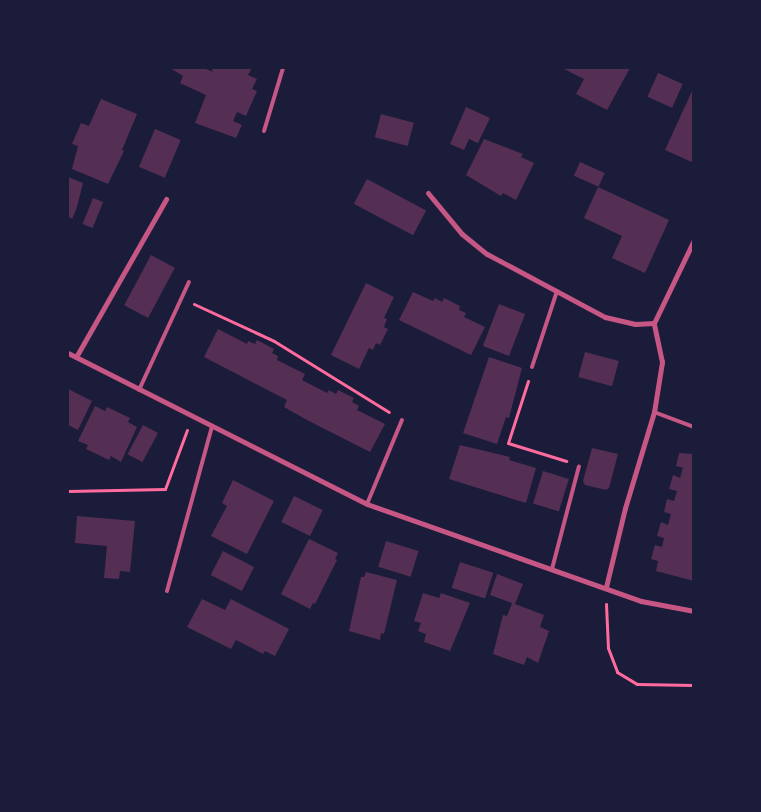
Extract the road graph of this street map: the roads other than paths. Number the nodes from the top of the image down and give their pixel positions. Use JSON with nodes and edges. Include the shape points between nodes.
{"nodes":[{"id":1,"x":283,"y":68,"type":"edge"},
{"id":2,"x":264,"y":131,"type":"dead end"},
{"id":3,"x":428,"y":193,"type":"dead end"},
{"id":4,"x":166,"y":199,"type":"dead end"},
{"id":5,"x":694,"y":240,"type":"edge"},
{"id":6,"x":189,"y":282,"type":"dead end"},
{"id":7,"x":557,"y":291,"type":"junction"},
{"id":8,"x":654,"y":323,"type":"junction"},
{"id":9,"x":68,"y":353,"type":"edge"},
{"id":10,"x":76,"y":358,"type":"junction"},
{"id":11,"x":532,"y":367,"type":"road end"},
{"id":12,"x":139,"y":390,"type":"junction"},
{"id":13,"x":654,"y":412,"type":"junction"},
{"id":14,"x":402,"y":420,"type":"road end"},
{"id":15,"x":212,"y":427,"type":"junction"},
{"id":16,"x":694,"y":427,"type":"edge"},
{"id":17,"x":579,"y":466,"type":"road end"},
{"id":18,"x":367,"y":504,"type":"junction"},
{"id":19,"x":552,"y":570,"type":"junction"},
{"id":20,"x":606,"y":587,"type":"junction"},
{"id":21,"x":166,"y":591,"type":"dead end"},
{"id":22,"x":694,"y":611,"type":"edge"}],
"edges":[{"from":1,"to":2,"type":"lane"},
{"from":3,"to":7,"type":"street","via":[[474,246]]},
{"from":4,"to":10,"type":"street"},
{"from":5,"to":8,"type":"street"},
{"from":6,"to":12,"type":"lane"},
{"from":7,"to":8,"type":"street","via":[[605,317],[635,324]]},
{"from":7,"to":11,"type":"lane"},
{"from":8,"to":13,"type":"street","via":[[662,362]]},
{"from":9,"to":10,"type":"street"},
{"from":10,"to":12,"type":"street"},
{"from":12,"to":15,"type":"street"},
{"from":13,"to":16,"type":"lane"},
{"from":13,"to":20,"type":"street","via":[[625,508]]},
{"from":14,"to":18,"type":"lane"},
{"from":15,"to":18,"type":"street"},
{"from":15,"to":21,"type":"lane"},
{"from":17,"to":19,"type":"lane"},
{"from":18,"to":19,"type":"street"},
{"from":19,"to":20,"type":"street"},
{"from":20,"to":22,"type":"street","via":[[641,601]]}]}
